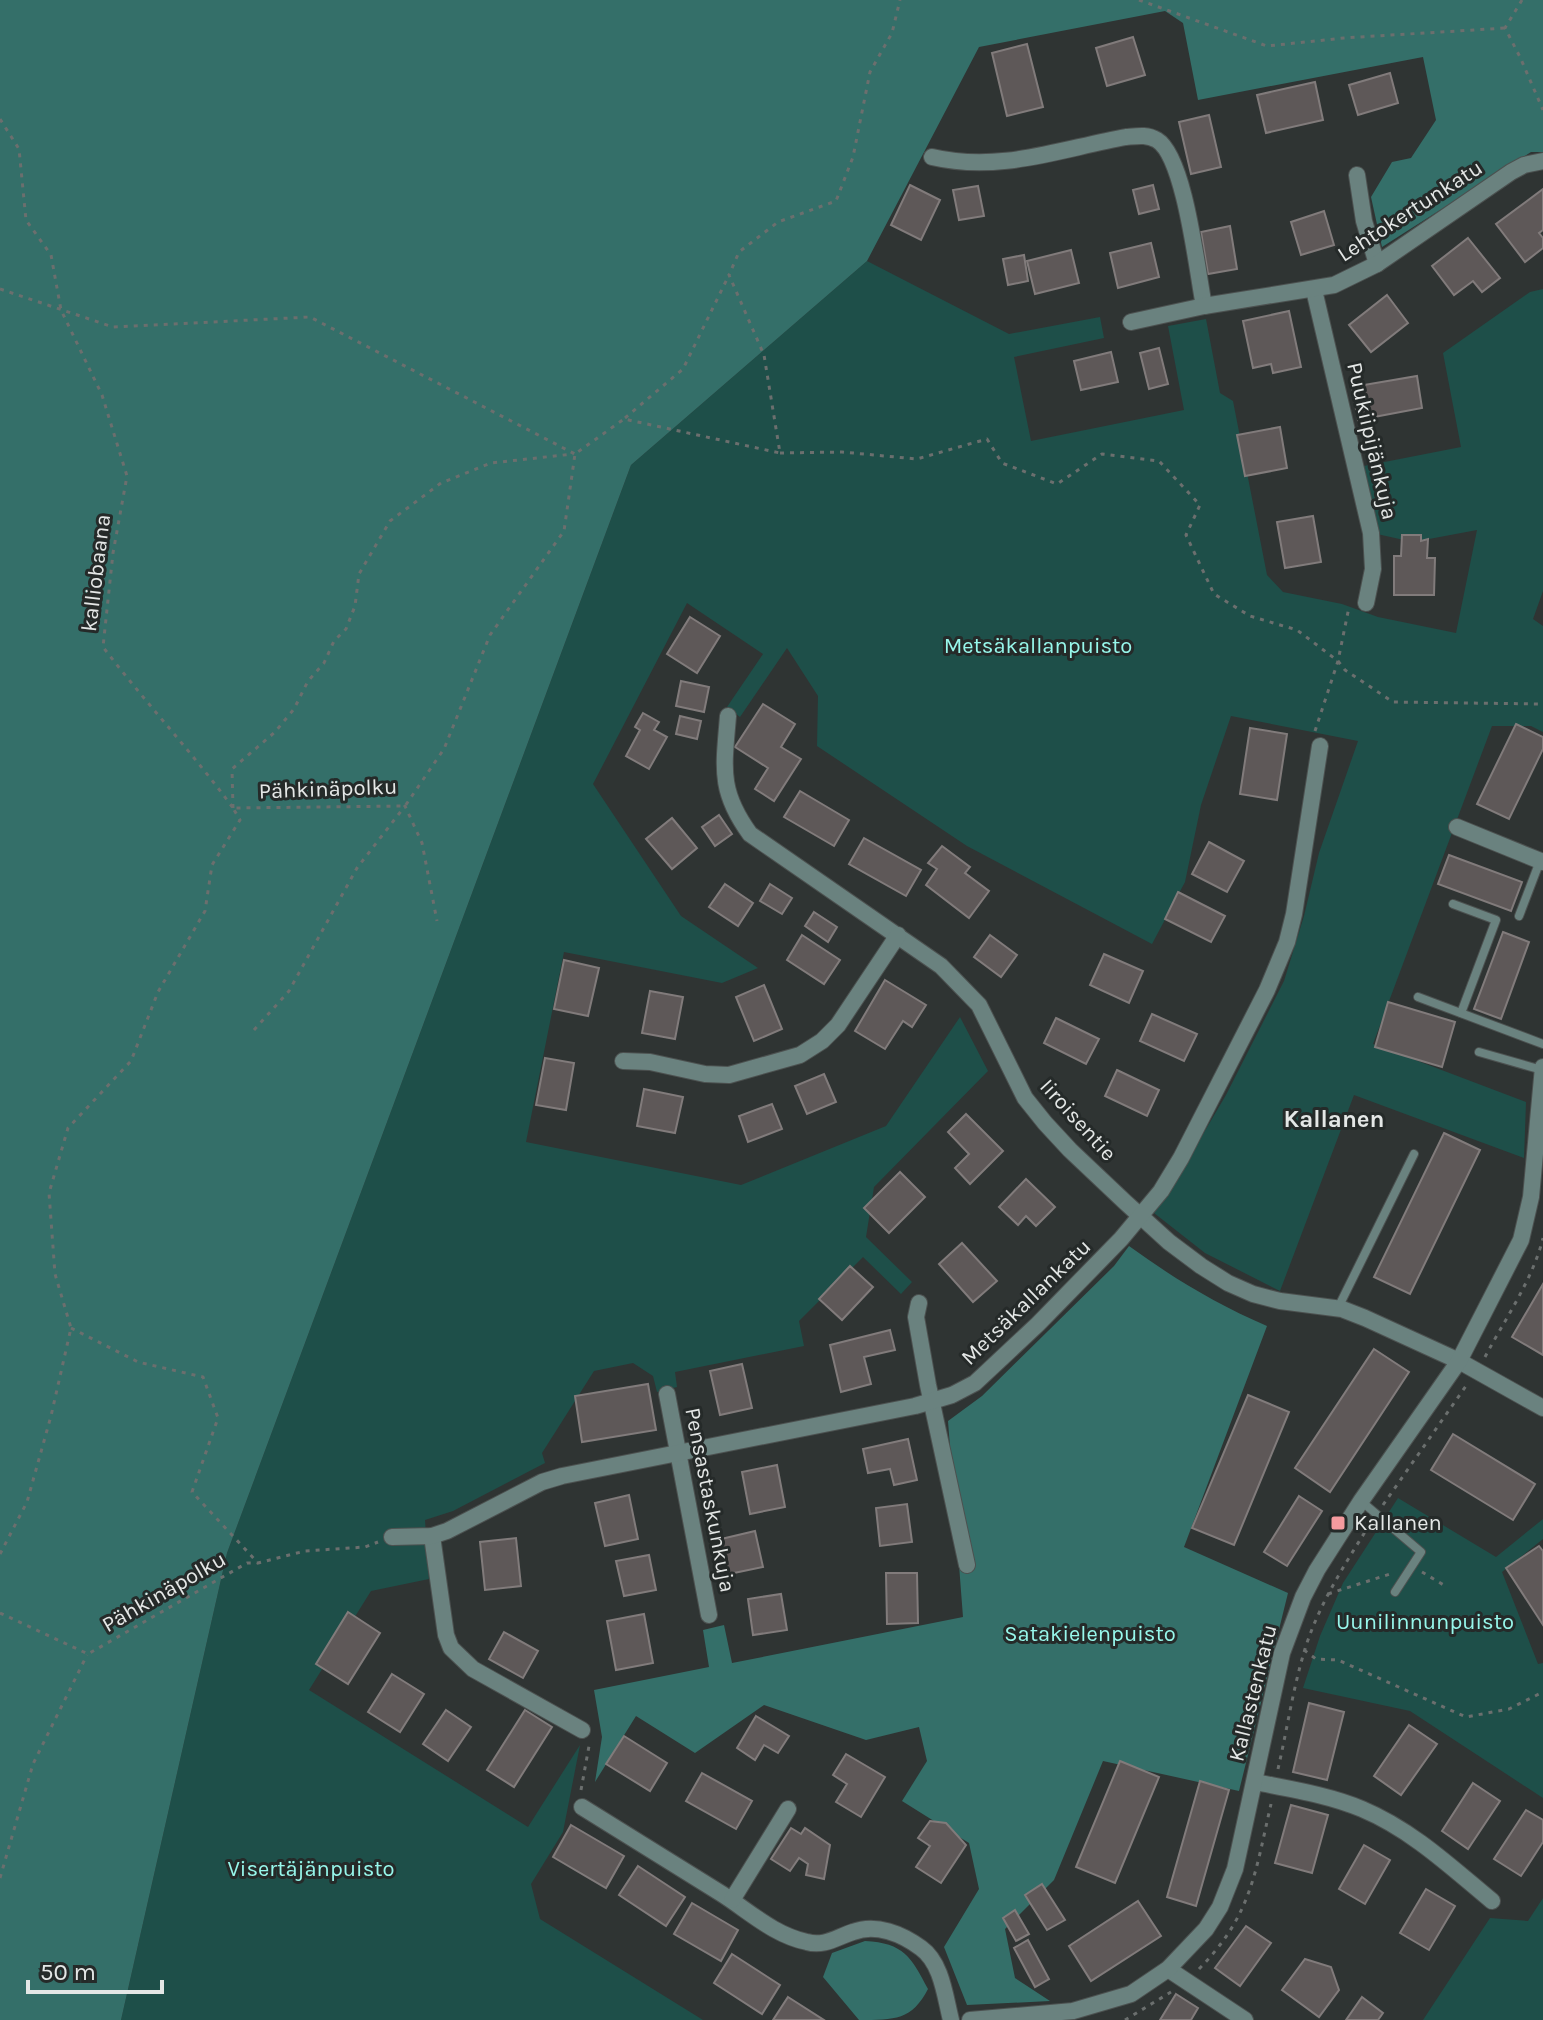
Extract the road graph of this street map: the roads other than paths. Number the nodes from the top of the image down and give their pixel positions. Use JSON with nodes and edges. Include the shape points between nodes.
{"nodes":[{"id":1,"x":932,"y":157,"type":"dead end"},
{"id":2,"x":1543,"y":161,"type":"edge"},
{"id":3,"x":1357,"y":175,"type":"dead end"},
{"id":4,"x":1377,"y":264,"type":"junction"},
{"id":5,"x":1314,"y":290,"type":"junction"},
{"id":6,"x":1204,"y":306,"type":"junction"},
{"id":7,"x":1131,"y":322,"type":"dead end"},
{"id":8,"x":1358,"y":604,"type":"road end"},
{"id":9,"x":728,"y":716,"type":"dead end"},
{"id":10,"x":1318,"y":738,"type":"road end"},
{"id":11,"x":1457,"y":827,"type":"dead end"},
{"id":12,"x":1541,"y":862,"type":"edge"},
{"id":13,"x":1453,"y":904,"type":"dead end"},
{"id":14,"x":1519,"y":916,"type":"dead end"},
{"id":15,"x":898,"y":935,"type":"junction"},
{"id":16,"x":1418,"y":997,"type":"dead end"},
{"id":17,"x":1461,"y":1013,"type":"junction"},
{"id":18,"x":1543,"y":1044,"type":"edge"},
{"id":19,"x":1479,"y":1052,"type":"dead end"},
{"id":20,"x":623,"y":1061,"type":"dead end"},
{"id":21,"x":1543,"y":1068,"type":"edge"},
{"id":22,"x":1541,"y":1128,"type":"edge"},
{"id":23,"x":1414,"y":1154,"type":"dead end"},
{"id":24,"x":1141,"y":1216,"type":"junction"},
{"id":25,"x":919,"y":1303,"type":"dead end"},
{"id":26,"x":1338,"y":1308,"type":"junction"},
{"id":27,"x":1459,"y":1361,"type":"junction"},
{"id":28,"x":667,"y":1394,"type":"dead end"},
{"id":29,"x":932,"y":1402,"type":"junction"},
{"id":30,"x":1543,"y":1408,"type":"edge"},
{"id":31,"x":679,"y":1453,"type":"junction"},
{"id":32,"x":1361,"y":1501,"type":"junction"},
{"id":33,"x":432,"y":1536,"type":"junction"},
{"id":34,"x":392,"y":1537,"type":"road end"},
{"id":35,"x":967,"y":1565,"type":"dead end"},
{"id":36,"x":1395,"y":1592,"type":"dead end"},
{"id":37,"x":709,"y":1615,"type":"dead end"},
{"id":38,"x":582,"y":1730,"type":"road end"},
{"id":39,"x":1255,"y":1782,"type":"junction"},
{"id":40,"x":582,"y":1807,"type":"road end"},
{"id":41,"x":788,"y":1809,"type":"dead end"},
{"id":42,"x":732,"y":1900,"type":"junction"},
{"id":43,"x":1492,"y":1901,"type":"dead end"},
{"id":44,"x":1168,"y":1969,"type":"junction"},
{"id":45,"x":951,"y":2020,"type":"edge"},
{"id":46,"x":970,"y":2020,"type":"edge"},
{"id":47,"x":1245,"y":2020,"type":"edge"}],
"edges":[{"from":1,"to":6,"type":"street","via":[[985,164],[1126,137],[1157,140],[1168,150],[1180,178]]},
{"from":2,"to":4,"type":"street","name":"Lehtokertunkatu","via":[[1511,172]]},
{"from":3,"to":4,"type":"street"},
{"from":4,"to":5,"type":"street","name":"Lehtokertunkatu"},
{"from":5,"to":6,"type":"street","name":"Lehtokertunkatu"},
{"from":5,"to":8,"type":"street","name":"Puukiipijänkuja","via":[[1371,533],[1373,569]]},
{"from":6,"to":7,"type":"street","name":"Lehtokertunkatu"},
{"from":9,"to":15,"type":"street","name":"Iiroisentie","via":[[728,795],[750,834]]},
{"from":10,"to":24,"type":"street","name":"Metsäkallankatu","via":[[1287,942],[1181,1158]]},
{"from":11,"to":12,"type":"street"},
{"from":12,"to":14,"type":"lane"},
{"from":13,"to":17,"type":"lane","via":[[1496,920]]},
{"from":15,"to":20,"type":"street","via":[[838,1025],[800,1055],[729,1075]]},
{"from":15,"to":24,"type":"street","name":"Iiroisentie","via":[[941,966],[979,1005],[1025,1098],[1070,1150]]},
{"from":16,"to":17,"type":"lane"},
{"from":17,"to":18,"type":"lane"},
{"from":19,"to":21,"type":"lane"},
{"from":21,"to":22,"type":"street","name":"Kallastenkatu"},
{"from":22,"to":27,"type":"street","name":"Kallastenkatu","via":[[1521,1240]]},
{"from":23,"to":26,"type":"lane"},
{"from":24,"to":26,"type":"street","name":"Iiroisentie","via":[[1228,1283],[1280,1301]]},
{"from":24,"to":29,"type":"street","name":"Metsäkallankatu","via":[[1000,1361],[975,1383]]},
{"from":25,"to":29,"type":"street","via":[[916,1317]]},
{"from":26,"to":27,"type":"street","name":"Iiroisentie"},
{"from":27,"to":30,"type":"street","name":"Iiroisentie"},
{"from":27,"to":32,"type":"street","name":"Kallastenkatu"},
{"from":28,"to":31,"type":"street","name":"Pensastaskunkuja"},
{"from":29,"to":31,"type":"street","name":"Metsäkallankatu"},
{"from":29,"to":35,"type":"street"},
{"from":31,"to":33,"type":"street","name":"Metsäkallankatu","via":[[542,1482]]},
{"from":31,"to":37,"type":"street","name":"Pensastaskunkuja"},
{"from":32,"to":36,"type":"lane","via":[[1421,1552]]},
{"from":32,"to":39,"type":"street","name":"Kallastenkatu","via":[[1317,1570],[1290,1627]]},
{"from":33,"to":34,"type":"street","name":"Metsäkallankatu"},
{"from":33,"to":38,"type":"street","via":[[451,1648],[473,1669]]},
{"from":39,"to":43,"type":"street","via":[[1378,1817],[1423,1844]]},
{"from":39,"to":44,"type":"street","name":"Kallastenkatu","via":[[1227,1893],[1206,1929]]},
{"from":40,"to":42,"type":"street"},
{"from":41,"to":42,"type":"street"},
{"from":42,"to":45,"type":"street","via":[[779,1933],[813,1944],[868,1927],[907,1939],[934,1963]]},
{"from":44,"to":46,"type":"street","name":"Kallastenkatu","via":[[1131,1994],[1097,2005]]},
{"from":44,"to":47,"type":"street"}]}
